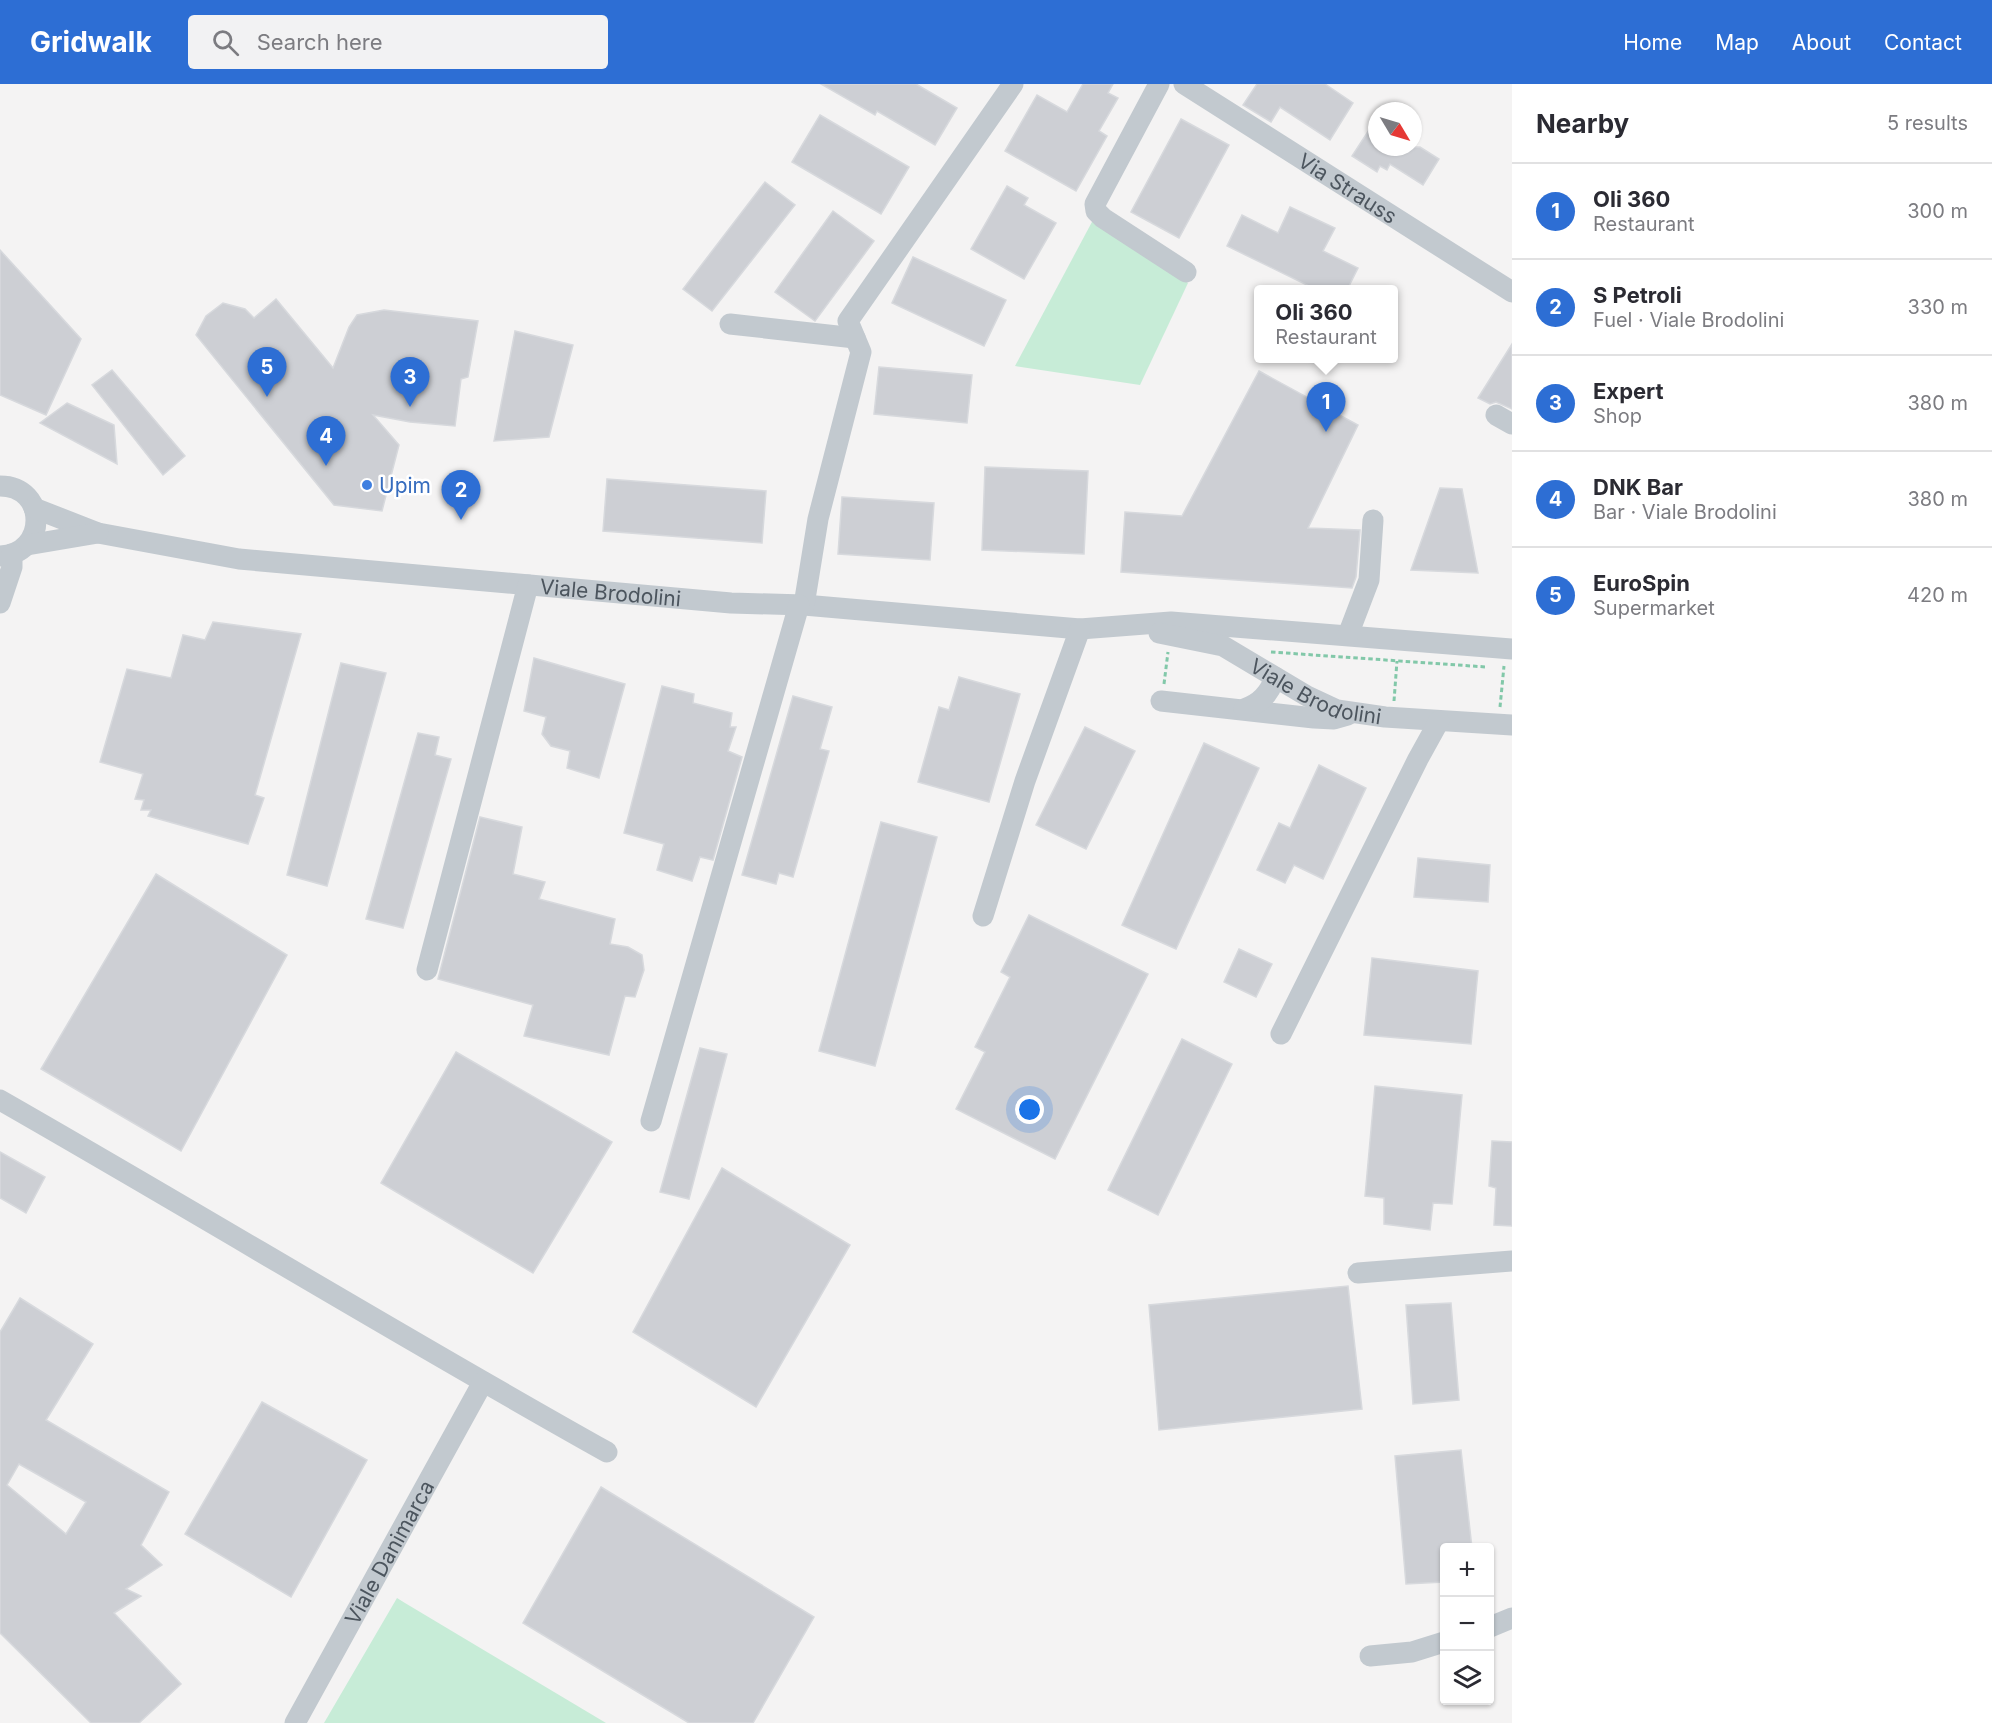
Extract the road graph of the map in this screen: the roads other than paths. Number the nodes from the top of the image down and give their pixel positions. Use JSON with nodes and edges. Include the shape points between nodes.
{"nodes":[{"id":1,"x":1013,"y":84,"type":"edge"},
{"id":2,"x":1158,"y":84,"type":"edge"},
{"id":3,"x":1184,"y":84,"type":"edge"},
{"id":4,"x":1186,"y":272,"type":"dead end"},
{"id":5,"x":1512,"y":292,"type":"edge"},
{"id":6,"x":730,"y":324,"type":"dead end"},
{"id":7,"x":858,"y":345,"type":"junction"},
{"id":8,"x":0,"y":486,"type":"edge"},
{"id":9,"x":34,"y":508,"type":"junction"},
{"id":10,"x":1373,"y":520,"type":"dead end"},
{"id":11,"x":98,"y":533,"type":"junction"},
{"id":12,"x":13,"y":552,"type":"edge"},
{"id":13,"x":528,"y":585,"type":"junction"},
{"id":14,"x":0,"y":603,"type":"edge"},
{"id":15,"x":801,"y":605,"type":"junction"},
{"id":16,"x":1127,"y":625,"type":"junction"},
{"id":17,"x":1080,"y":629,"type":"junction"},
{"id":18,"x":1348,"y":635,"type":"junction"},
{"id":19,"x":1508,"y":659,"type":"edge"},
{"id":20,"x":1275,"y":677,"type":"junction"},
{"id":21,"x":1161,"y":701,"type":"road end"},
{"id":22,"x":1244,"y":709,"type":"junction"},
{"id":23,"x":1355,"y":713,"type":"junction"},
{"id":24,"x":1439,"y":721,"type":"junction"},
{"id":25,"x":1505,"y":724,"type":"edge"},
{"id":26,"x":983,"y":916,"type":"dead end"},
{"id":27,"x":427,"y":970,"type":"dead end"},
{"id":28,"x":1281,"y":1034,"type":"dead end"},
{"id":29,"x":0,"y":1100,"type":"edge"},
{"id":30,"x":651,"y":1121,"type":"dead end"},
{"id":31,"x":1512,"y":1261,"type":"edge"},
{"id":32,"x":1358,"y":1273,"type":"dead end"},
{"id":33,"x":483,"y":1382,"type":"junction"},
{"id":34,"x":608,"y":1452,"type":"dead end"},
{"id":35,"x":1512,"y":1618,"type":"edge"},
{"id":36,"x":1494,"y":1625,"type":"edge"},
{"id":37,"x":1440,"y":1643,"type":"edge"},
{"id":38,"x":1370,"y":1656,"type":"dead end"},
{"id":39,"x":295,"y":1723,"type":"edge"}],
"edges":[{"from":1,"to":7,"type":"street","via":[[848,321]]},
{"from":2,"to":4,"type":"street","via":[[1095,204],[1096,211]]},
{"from":3,"to":5,"type":"street","name":"Via Strauss"},
{"from":6,"to":7,"type":"street"},
{"from":7,"to":15,"type":"street"},
{"from":8,"to":9,"type":"street","via":[[23,493]]},
{"from":9,"to":11,"type":"street","name":"Viale Brodolini"},
{"from":9,"to":12,"type":"street","via":[[36,527]]},
{"from":10,"to":18,"type":"street","via":[[1369,580]]},
{"from":11,"to":12,"type":"street","name":"Viale Brodolini"},
{"from":11,"to":13,"type":"street","name":"Viale Brodolini","via":[[239,559]]},
{"from":12,"to":14,"type":"street"},
{"from":13,"to":15,"type":"street","name":"Viale Brodolini","via":[[731,603]]},
{"from":13,"to":27,"type":"street"},
{"from":15,"to":17,"type":"street","name":"Viale Brodolini"},
{"from":15,"to":30,"type":"street"},
{"from":16,"to":17,"type":"street","name":"Viale Brodolini"},
{"from":16,"to":18,"type":"street","name":"Viale Brodolini","via":[[1171,622]]},
{"from":16,"to":20,"type":"street","name":"Viale Brodolini","via":[[1223,646]]},
{"from":17,"to":26,"type":"street","via":[[1025,782]]},
{"from":18,"to":19,"type":"street","name":"Viale Brodolini"},
{"from":20,"to":22,"type":"street","via":[[1266,695]]},
{"from":20,"to":23,"type":"street","name":"Viale Brodolini","via":[[1338,710]]},
{"from":21,"to":22,"type":"street"},
{"from":22,"to":23,"type":"street","via":[[1334,719]]},
{"from":23,"to":24,"type":"street","name":"Viale Brodolini"},
{"from":24,"to":25,"type":"street","name":"Viale Brodolini"},
{"from":24,"to":28,"type":"street"},
{"from":29,"to":33,"type":"street"},
{"from":31,"to":32,"type":"street"},
{"from":33,"to":34,"type":"street"},
{"from":33,"to":39,"type":"street","name":"Viale Danimarca"},
{"from":35,"to":36,"type":"street"},
{"from":37,"to":38,"type":"street","via":[[1412,1652]]}]}
